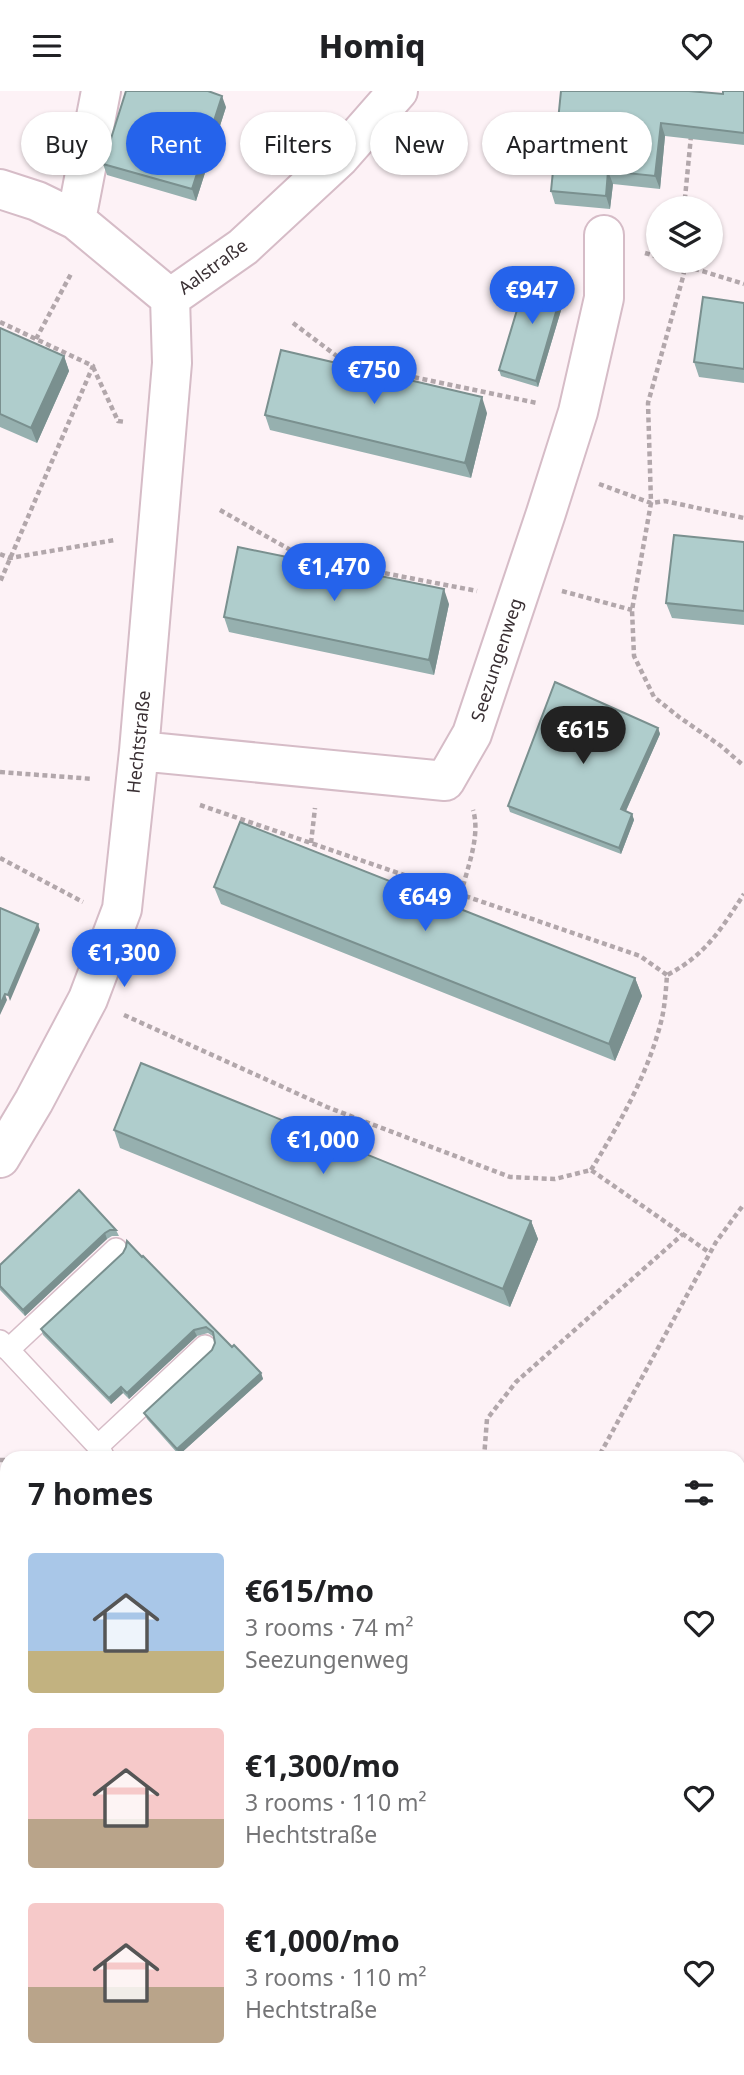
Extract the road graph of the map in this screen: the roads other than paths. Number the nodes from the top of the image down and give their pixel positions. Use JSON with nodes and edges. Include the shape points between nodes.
{"nodes":[{"id":1,"x":101,"y":91,"type":"edge"},
{"id":2,"x":398,"y":91,"type":"edge"},
{"id":3,"x":0,"y":189,"type":"edge"},
{"id":4,"x":76,"y":220,"type":"junction"},
{"id":5,"x":604,"y":235,"type":"dead end"},
{"id":6,"x":170,"y":298,"type":"junction"},
{"id":7,"x":137,"y":767,"type":"junction"},
{"id":8,"x":0,"y":1158,"type":"edge"},
{"id":9,"x":116,"y":1249,"type":"dead end"},
{"id":10,"x":4,"y":1346,"type":"edge"},
{"id":11,"x":205,"y":1346,"type":"dead end"},
{"id":12,"x":100,"y":1451,"type":"edge"},
{"id":13,"x":102,"y":1451,"type":"edge"}],
"edges":[{"from":1,"to":4,"type":"street"},
{"from":2,"to":6,"type":"street","name":"Aalstraße","via":[[340,157],[243,247]]},
{"from":3,"to":4,"type":"street","name":"Aalstraße"},
{"from":4,"to":6,"type":"street","name":"Aalstraße"},
{"from":5,"to":7,"type":"street","name":"Seezungenweg","via":[[604,298],[578,412],[472,734],[445,781]]},
{"from":6,"to":7,"type":"street","name":"Hechtstraße","via":[[172,363]]},
{"from":7,"to":8,"type":"street","name":"Hechtstraße","via":[[122,909],[88,999]]},
{"from":9,"to":10,"type":"lane"},
{"from":10,"to":12,"type":"lane"},
{"from":11,"to":13,"type":"lane"}]}
